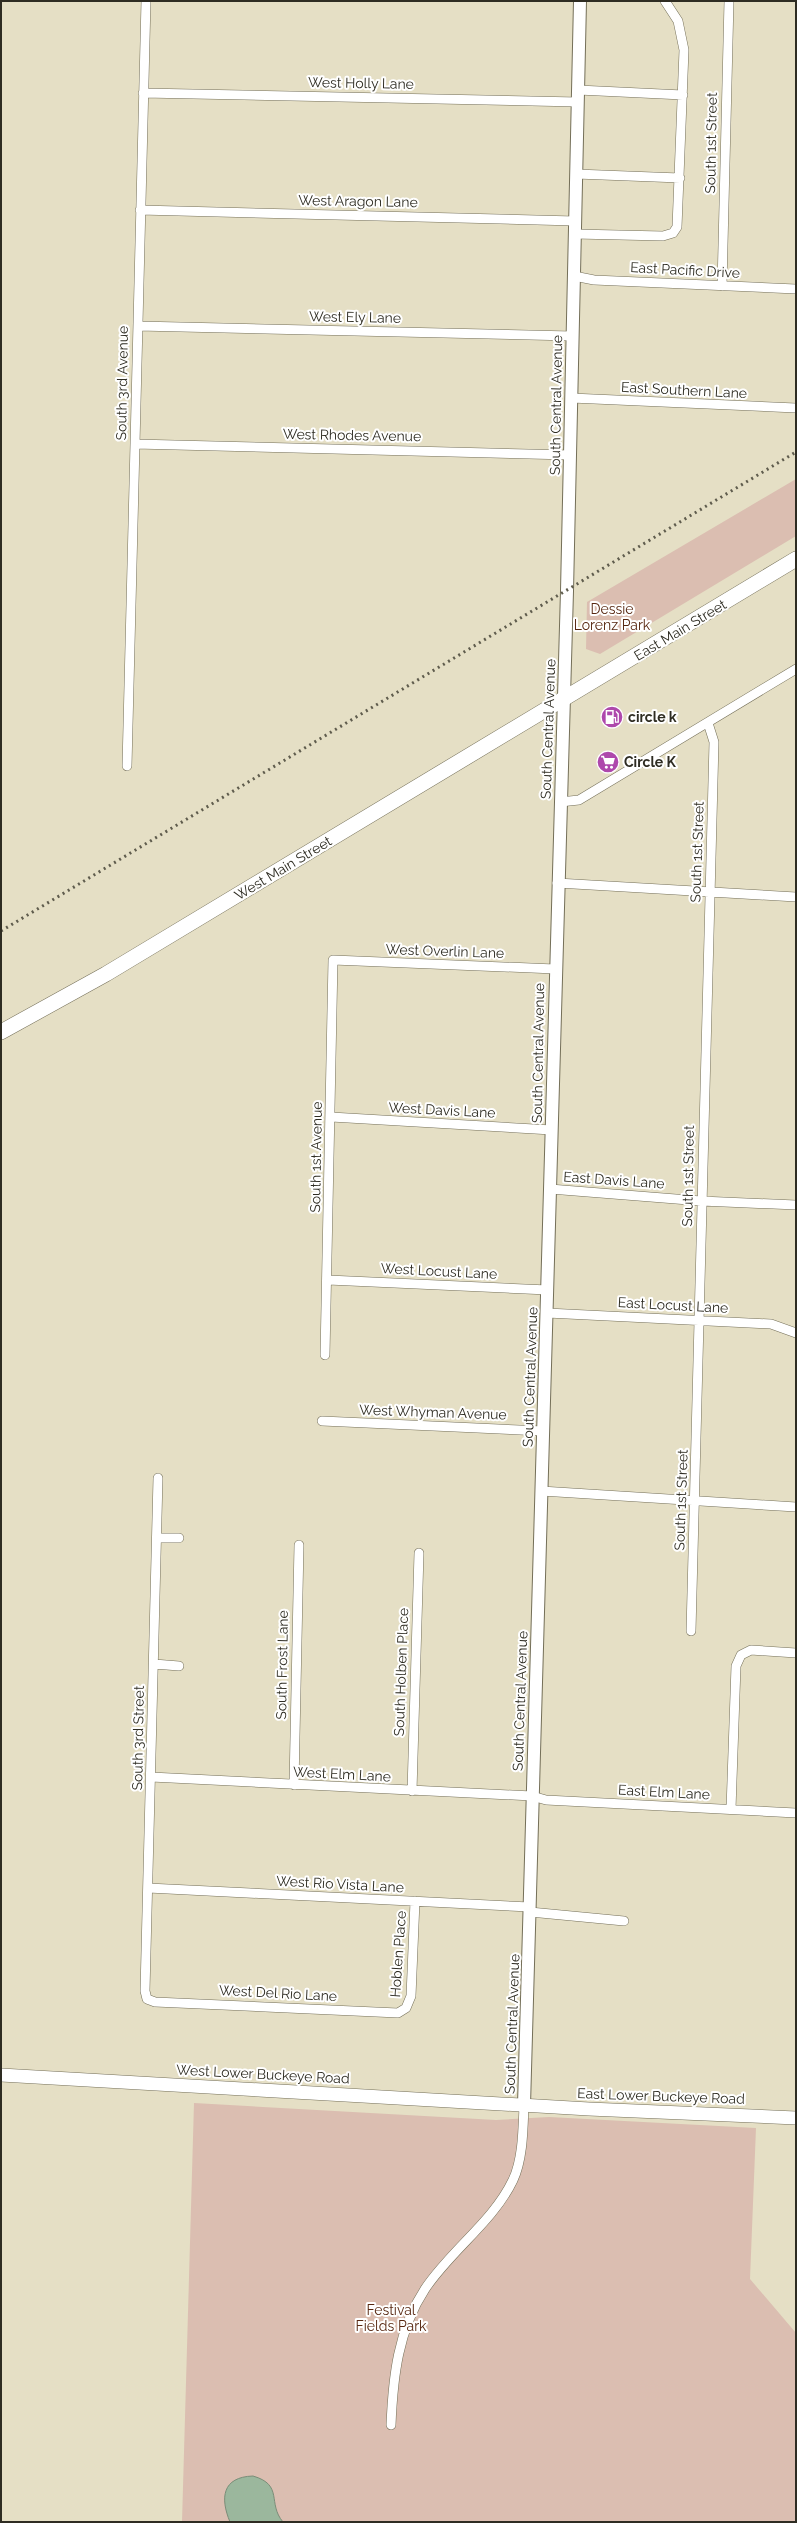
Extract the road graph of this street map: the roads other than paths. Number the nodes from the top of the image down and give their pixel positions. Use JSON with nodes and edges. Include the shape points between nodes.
{"nodes":[{"id":1,"x":146,"y":1,"type":"edge"},
{"id":2,"x":580,"y":1,"type":"edge"},
{"id":3,"x":665,"y":1,"type":"edge"},
{"id":4,"x":729,"y":1,"type":"edge"},
{"id":5,"x":578,"y":90,"type":"junction"},
{"id":6,"x":143,"y":93,"type":"junction"},
{"id":7,"x":683,"y":95,"type":"junction"},
{"id":8,"x":578,"y":102,"type":"junction"},
{"id":9,"x":576,"y":174,"type":"junction"},
{"id":10,"x":680,"y":178,"type":"junction"},
{"id":11,"x":140,"y":210,"type":"junction"},
{"id":12,"x":575,"y":221,"type":"junction"},
{"id":13,"x":575,"y":234,"type":"junction"},
{"id":14,"x":574,"y":276,"type":"junction"},
{"id":15,"x":722,"y":286,"type":"junction"},
{"id":16,"x":796,"y":289,"type":"edge"},
{"id":17,"x":138,"y":326,"type":"junction"},
{"id":18,"x":572,"y":336,"type":"junction"},
{"id":19,"x":571,"y":398,"type":"junction"},
{"id":20,"x":796,"y":408,"type":"edge"},
{"id":21,"x":135,"y":444,"type":"junction"},
{"id":22,"x":570,"y":454,"type":"junction"},
{"id":23,"x":796,"y":559,"type":"edge"},
{"id":24,"x":796,"y":669,"type":"edge"},
{"id":25,"x":563,"y":700,"type":"junction"},
{"id":26,"x":708,"y":722,"type":"junction"},
{"id":27,"x":127,"y":766,"type":"dead end"},
{"id":28,"x":560,"y":802,"type":"junction"},
{"id":29,"x":557,"y":883,"type":"junction"},
{"id":30,"x":709,"y":892,"type":"junction"},
{"id":31,"x":796,"y":896,"type":"edge"},
{"id":32,"x":333,"y":960,"type":"joint"},
{"id":33,"x":555,"y":969,"type":"junction"},
{"id":34,"x":1,"y":1032,"type":"edge"},
{"id":35,"x":331,"y":1117,"type":"junction"},
{"id":36,"x":552,"y":1130,"type":"junction"},
{"id":37,"x":550,"y":1190,"type":"junction"},
{"id":38,"x":701,"y":1201,"type":"junction"},
{"id":39,"x":796,"y":1205,"type":"edge"},
{"id":40,"x":328,"y":1280,"type":"junction"},
{"id":41,"x":548,"y":1290,"type":"junction"},
{"id":42,"x":547,"y":1313,"type":"junction"},
{"id":43,"x":699,"y":1320,"type":"junction"},
{"id":44,"x":796,"y":1333,"type":"edge"},
{"id":45,"x":325,"y":1355,"type":"dead end"},
{"id":46,"x":322,"y":1421,"type":"dead end"},
{"id":47,"x":543,"y":1431,"type":"junction"},
{"id":48,"x":158,"y":1478,"type":"dead end"},
{"id":49,"x":541,"y":1491,"type":"junction"},
{"id":50,"x":695,"y":1501,"type":"junction"},
{"id":51,"x":796,"y":1506,"type":"edge"},
{"id":52,"x":157,"y":1538,"type":"junction"},
{"id":53,"x":179,"y":1538,"type":"dead end"},
{"id":54,"x":299,"y":1545,"type":"dead end"},
{"id":55,"x":419,"y":1553,"type":"dead end"},
{"id":56,"x":691,"y":1631,"type":"dead end"},
{"id":57,"x":796,"y":1653,"type":"edge"},
{"id":58,"x":154,"y":1664,"type":"junction"},
{"id":59,"x":179,"y":1666,"type":"dead end"},
{"id":60,"x":151,"y":1777,"type":"junction"},
{"id":61,"x":294,"y":1785,"type":"junction"},
{"id":62,"x":412,"y":1791,"type":"junction"},
{"id":63,"x":532,"y":1796,"type":"junction"},
{"id":64,"x":731,"y":1809,"type":"junction"},
{"id":65,"x":796,"y":1813,"type":"edge"},
{"id":66,"x":148,"y":1888,"type":"junction"},
{"id":67,"x":415,"y":1902,"type":"junction"},
{"id":68,"x":530,"y":1910,"type":"junction"},
{"id":69,"x":624,"y":1921,"type":"dead end"},
{"id":70,"x":147,"y":1999,"type":"joint"},
{"id":71,"x":406,"y":2008,"type":"joint"},
{"id":72,"x":1,"y":2075,"type":"edge"},
{"id":73,"x":524,"y":2106,"type":"junction"},
{"id":74,"x":796,"y":2118,"type":"edge"},
{"id":75,"x":391,"y":2426,"type":"dead end"}],
"edges":[{"from":1,"to":6,"type":"street","name":"South 3rd Avenue"},
{"from":2,"to":5,"type":"street","name":"South Central Avenue"},
{"from":3,"to":7,"type":"street","via":[[678,20],[683,42]]},
{"from":4,"to":15,"type":"street","name":"South 1st Street"},
{"from":5,"to":7,"type":"street"},
{"from":5,"to":8,"type":"street","name":"South Central Avenue"},
{"from":6,"to":8,"type":"street","name":"West Holly Lane"},
{"from":6,"to":11,"type":"street","name":"South 3rd Avenue"},
{"from":7,"to":10,"type":"street"},
{"from":8,"to":9,"type":"street","name":"South Central Avenue"},
{"from":9,"to":10,"type":"street"},
{"from":9,"to":12,"type":"street","name":"South Central Avenue"},
{"from":10,"to":13,"type":"street","via":[[679,221],[673,233],[668,236]]},
{"from":11,"to":12,"type":"street","name":"West Aragon Lane"},
{"from":11,"to":17,"type":"street","name":"South 3rd Avenue"},
{"from":12,"to":13,"type":"street","name":"South Central Avenue"},
{"from":13,"to":14,"type":"street","name":"South Central Avenue"},
{"from":14,"to":15,"type":"street","name":"East Pacific Drive","via":[[594,280]]},
{"from":14,"to":18,"type":"street","name":"South Central Avenue"},
{"from":15,"to":16,"type":"street","name":"East Pacific Drive"},
{"from":17,"to":18,"type":"street","name":"West Ely Lane"},
{"from":17,"to":21,"type":"street","name":"South 3rd Avenue"},
{"from":18,"to":19,"type":"street","name":"South Central Avenue"},
{"from":19,"to":20,"type":"street","name":"East Southern Lane"},
{"from":19,"to":22,"type":"street","name":"South Central Avenue"},
{"from":21,"to":22,"type":"street","name":"West Rhodes Avenue"},
{"from":21,"to":27,"type":"street","name":"South 3rd Avenue"},
{"from":22,"to":25,"type":"street","name":"South Central Avenue"},
{"from":23,"to":25,"type":"main road","name":"East Main Street"},
{"from":24,"to":26,"type":"street"},
{"from":25,"to":28,"type":"street","name":"South Central Avenue"},
{"from":25,"to":34,"type":"main road","name":"West Main Street","via":[[106,974]]},
{"from":26,"to":28,"type":"street","via":[[579,800]]},
{"from":26,"to":30,"type":"street","name":"South 1st Street","via":[[714,742]]},
{"from":28,"to":29,"type":"street","name":"South Central Avenue"},
{"from":29,"to":30,"type":"street"},
{"from":29,"to":33,"type":"street","name":"South Central Avenue"},
{"from":30,"to":31,"type":"street"},
{"from":30,"to":38,"type":"street","name":"South 1st Street"},
{"from":32,"to":33,"type":"street","name":"West Overlin Lane"},
{"from":32,"to":35,"type":"street","name":"South 1st Avenue"},
{"from":33,"to":36,"type":"street","name":"South Central Avenue"},
{"from":35,"to":36,"type":"street","name":"West Davis Lane"},
{"from":35,"to":40,"type":"street","name":"South 1st Avenue"},
{"from":36,"to":37,"type":"street","name":"South Central Avenue"},
{"from":37,"to":38,"type":"street","name":"East Davis Lane"},
{"from":37,"to":41,"type":"street","name":"South Central Avenue"},
{"from":38,"to":39,"type":"street","name":"East Davis Lane"},
{"from":38,"to":43,"type":"street","name":"South 1st Street"},
{"from":40,"to":41,"type":"street","name":"West Locust Lane"},
{"from":40,"to":45,"type":"street","name":"South 1st Avenue"},
{"from":41,"to":42,"type":"street","name":"South Central Avenue"},
{"from":42,"to":43,"type":"street","name":"East Locust Lane"},
{"from":42,"to":47,"type":"street","name":"South Central Avenue"},
{"from":43,"to":44,"type":"street","name":"East Locust Lane","via":[[771,1324]]},
{"from":43,"to":50,"type":"street","name":"South 1st Street"},
{"from":46,"to":47,"type":"street","name":"West Whyman Avenue"},
{"from":47,"to":49,"type":"street","name":"South Central Avenue"},
{"from":48,"to":52,"type":"street","name":"South 3rd Street"},
{"from":49,"to":50,"type":"street"},
{"from":49,"to":63,"type":"street","name":"South Central Avenue"},
{"from":50,"to":51,"type":"street"},
{"from":50,"to":56,"type":"street","name":"South 1st Street"},
{"from":52,"to":53,"type":"street"},
{"from":52,"to":58,"type":"street","name":"South 3rd Street"},
{"from":54,"to":61,"type":"street","name":"South Frost Lane"},
{"from":55,"to":62,"type":"street","name":"South Holben Place"},
{"from":57,"to":64,"type":"street","via":[[752,1650],[741,1655],[736,1666]]},
{"from":58,"to":59,"type":"street"},
{"from":58,"to":60,"type":"street","name":"South 3rd Street"},
{"from":60,"to":61,"type":"street","name":"West Elm Lane"},
{"from":60,"to":66,"type":"street","name":"South 3rd Street"},
{"from":61,"to":62,"type":"street","name":"West Elm Lane"},
{"from":62,"to":63,"type":"street","name":"West Elm Lane"},
{"from":63,"to":64,"type":"street","name":"East Elm Lane","via":[[546,1800]]},
{"from":63,"to":68,"type":"street","name":"South Central Avenue"},
{"from":64,"to":65,"type":"street","name":"East Elm Lane"},
{"from":66,"to":67,"type":"street","name":"West Rio Vista Lane"},
{"from":66,"to":70,"type":"street","name":"South 3rd Street","via":[[145,1991]]},
{"from":67,"to":68,"type":"street","name":"West Rio Vista Lane"},
{"from":67,"to":71,"type":"street","name":"Hoblen Place","via":[[411,1996]]},
{"from":68,"to":69,"type":"street","name":"West Rio Vista Lane"},
{"from":68,"to":73,"type":"street","name":"South Central Avenue"},
{"from":70,"to":71,"type":"street","name":"West Del Rio Lane","via":[[155,2002],[398,2013]]},
{"from":72,"to":73,"type":"main road","name":"West Lower Buckeye Road"},
{"from":73,"to":74,"type":"main road","name":"East Lower Buckeye Road"},
{"from":73,"to":75,"type":"street","via":[[514,2180],[498,2204],[426,2288],[410,2320],[394,2374]]}]}
